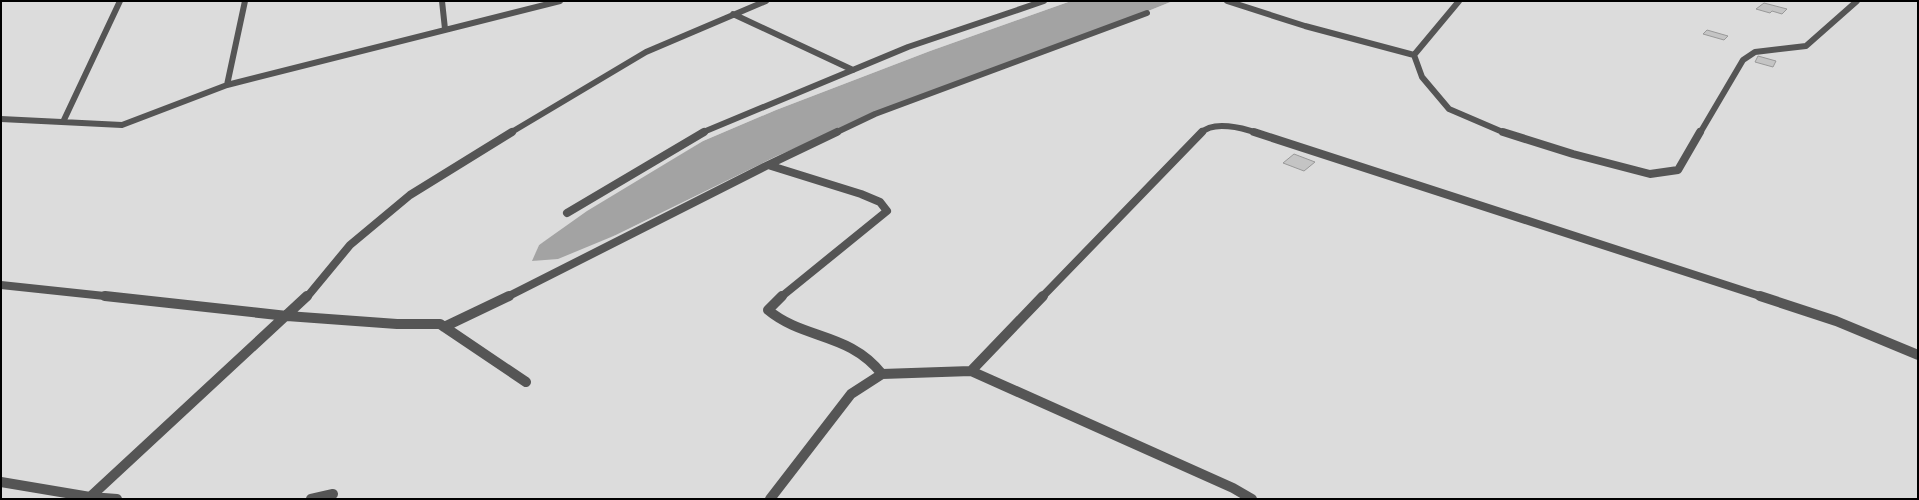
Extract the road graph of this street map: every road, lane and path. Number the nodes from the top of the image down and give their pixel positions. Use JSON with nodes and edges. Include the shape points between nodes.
{"nodes":[{"id":1,"x":120,"y":1,"type":"edge"},
{"id":2,"x":245,"y":1,"type":"edge"},
{"id":3,"x":442,"y":1,"type":"edge"},
{"id":4,"x":560,"y":1,"type":"edge"},
{"id":5,"x":766,"y":1,"type":"edge"},
{"id":6,"x":1044,"y":1,"type":"edge"},
{"id":7,"x":1227,"y":1,"type":"edge"},
{"id":8,"x":1459,"y":1,"type":"edge"},
{"id":9,"x":1857,"y":1,"type":"edge"},
{"id":10,"x":1147,"y":13,"type":"dead end"},
{"id":11,"x":733,"y":14,"type":"junction"},
{"id":12,"x":445,"y":29,"type":"junction"},
{"id":13,"x":1414,"y":55,"type":"junction"},
{"id":14,"x":853,"y":70,"type":"junction"},
{"id":15,"x":228,"y":85,"type":"junction"},
{"id":16,"x":1,"y":119,"type":"edge"},
{"id":17,"x":63,"y":122,"type":"junction"},
{"id":18,"x":768,"y":165,"type":"junction"},
{"id":19,"x":567,"y":213,"type":"dead end"},
{"id":20,"x":1,"y":285,"type":"edge"},
{"id":21,"x":287,"y":316,"type":"junction"},
{"id":22,"x":444,"y":327,"type":"junction"},
{"id":23,"x":1918,"y":355,"type":"edge"},
{"id":24,"x":971,"y":371,"type":"junction"},
{"id":25,"x":882,"y":374,"type":"junction"},
{"id":26,"x":526,"y":382,"type":"dead end"},
{"id":27,"x":1,"y":482,"type":"edge"},
{"id":28,"x":333,"y":494,"type":"dead end"},
{"id":29,"x":89,"y":498,"type":"edge"},
{"id":30,"x":117,"y":499,"type":"edge"},
{"id":31,"x":311,"y":499,"type":"edge"},
{"id":32,"x":770,"y":499,"type":"edge"},
{"id":33,"x":1252,"y":499,"type":"edge"}],
"edges":[{"from":1,"to":17,"type":"lane"},
{"from":2,"to":15,"type":"lane"},
{"from":3,"to":12,"type":"lane"},
{"from":4,"to":12,"type":"lane"},
{"from":5,"to":11,"type":"lane"},
{"from":6,"to":14,"type":"lane","via":[[908,47]]},
{"from":7,"to":13,"type":"lane","via":[[1305,26]]},
{"from":8,"to":13,"type":"lane"},
{"from":9,"to":13,"type":"lane","via":[[1806,46],[1755,52],[1743,60],[1678,170],[1650,174],[1514,137],[1449,109],[1422,77]]},
{"from":10,"to":18,"type":"lane","via":[[875,114]]},
{"from":11,"to":14,"type":"lane"},
{"from":11,"to":21,"type":"lane","via":[[646,52],[410,195],[350,245],[301,304]]},
{"from":12,"to":15,"type":"lane"},
{"from":14,"to":19,"type":"lane","via":[[699,134]]},
{"from":15,"to":17,"type":"lane","via":[[122,125]]},
{"from":16,"to":17,"type":"lane"},
{"from":18,"to":22,"type":"lane"},
{"from":18,"to":25,"type":"lane","via":[[861,194],[880,202],[887,211],[786,292],[768,310],[779,320],[839,341],[875,364]]},
{"from":20,"to":21,"type":"lane"},
{"from":21,"to":22,"type":"lane","via":[[397,324],[440,324]]},
{"from":21,"to":29,"type":"lane"},
{"from":22,"to":26,"type":"lane"},
{"from":23,"to":24,"type":"lane","via":[[1820,316],[1251,131],[1218,126],[1204,130]]},
{"from":24,"to":25,"type":"lane"},
{"from":24,"to":33,"type":"lane","via":[[1233,488]]},
{"from":25,"to":32,"type":"lane","via":[[851,394]]},
{"from":27,"to":29,"type":"lane"},
{"from":28,"to":31,"type":"lane"},
{"from":29,"to":30,"type":"lane"}]}
